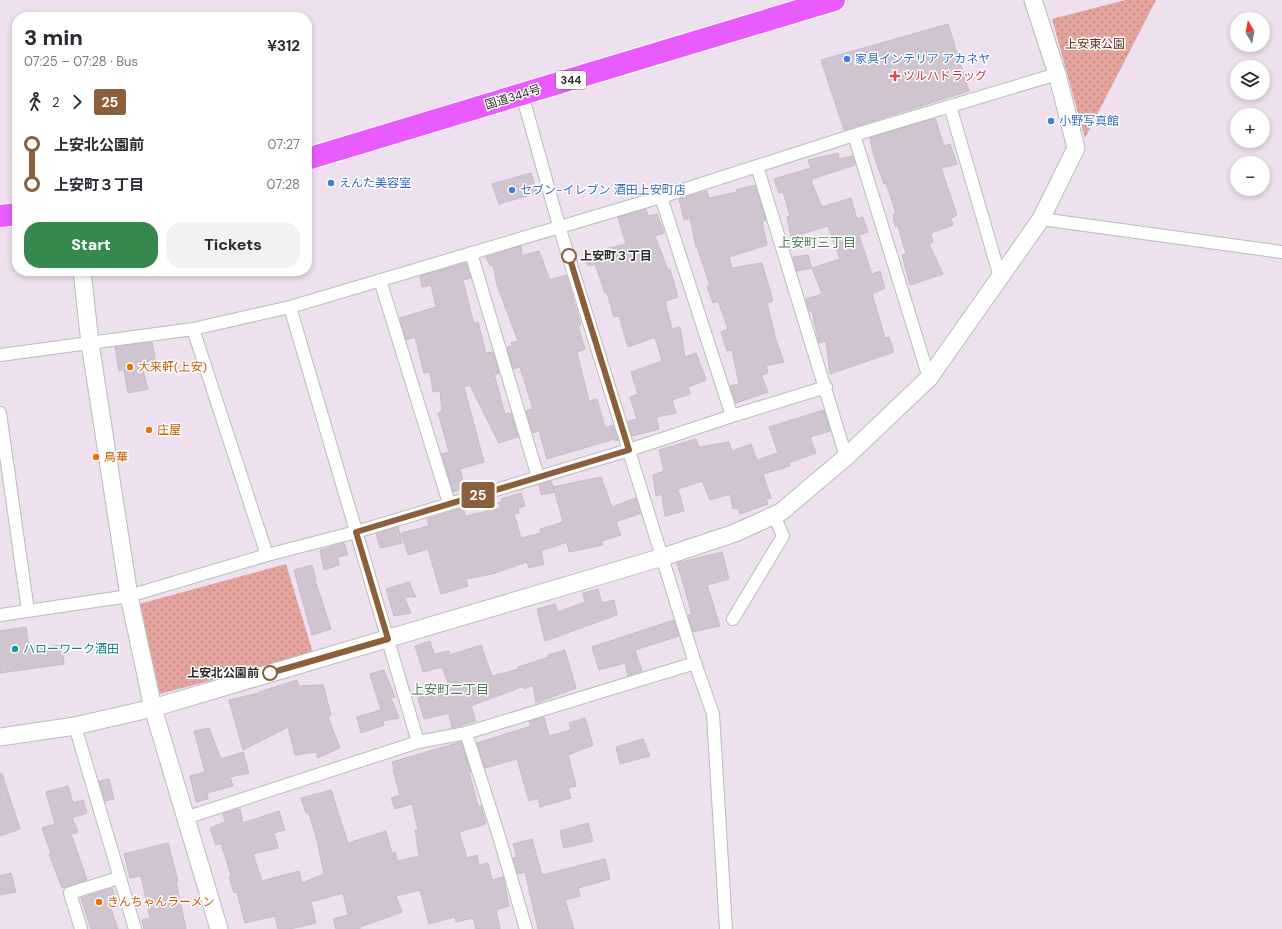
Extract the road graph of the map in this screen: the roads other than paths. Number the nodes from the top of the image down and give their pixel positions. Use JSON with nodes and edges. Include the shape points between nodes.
{"nodes":[{"id":1,"x":834,"y":0,"type":"edge"},
{"id":2,"x":1033,"y":0,"type":"edge"},
{"id":3,"x":1057,"y":74,"type":"junction"},
{"id":4,"x":522,"y":94,"type":"junction"},
{"id":5,"x":950,"y":106,"type":"junction"},
{"id":6,"x":854,"y":135,"type":"junction"},
{"id":7,"x":312,"y":157,"type":"edge"},
{"id":8,"x":757,"y":166,"type":"junction"},
{"id":9,"x":661,"y":197,"type":"junction"},
{"id":10,"x":12,"y":215,"type":"edge"},
{"id":11,"x":0,"y":216,"type":"edge"},
{"id":12,"x":1041,"y":219,"type":"junction"},
{"id":13,"x":559,"y":226,"type":"junction"},
{"id":14,"x":1282,"y":252,"type":"edge"},
{"id":15,"x":471,"y":253,"type":"junction"},
{"id":16,"x":83,"y":276,"type":"edge"},
{"id":17,"x":1000,"y":277,"type":"junction"},
{"id":18,"x":380,"y":280,"type":"junction"},
{"id":19,"x":290,"y":307,"type":"junction"},
{"id":20,"x":193,"y":329,"type":"junction"},
{"id":21,"x":90,"y":343,"type":"junction"},
{"id":22,"x":0,"y":355,"type":"edge"},
{"id":23,"x":929,"y":378,"type":"junction"},
{"id":24,"x":826,"y":388,"type":"junction"},
{"id":25,"x":0,"y":413,"type":"edge"},
{"id":26,"x":732,"y":416,"type":"junction"},
{"id":27,"x":629,"y":450,"type":"junction"},
{"id":28,"x":846,"y":457,"type":"junction"},
{"id":29,"x":538,"y":477,"type":"junction"},
{"id":30,"x":449,"y":503,"type":"junction"},
{"id":31,"x":774,"y":515,"type":"junction"},
{"id":32,"x":356,"y":532,"type":"junction"},
{"id":33,"x":267,"y":555,"type":"junction"},
{"id":34,"x":663,"y":557,"type":"junction"},
{"id":35,"x":128,"y":596,"type":"junction"},
{"id":36,"x":28,"y":611,"type":"junction"},
{"id":37,"x":0,"y":615,"type":"edge"},
{"id":38,"x":733,"y":618,"type":"dead end"},
{"id":39,"x":388,"y":639,"type":"junction"},
{"id":40,"x":695,"y":663,"type":"junction"},
{"id":41,"x":153,"y":708,"type":"junction"},
{"id":42,"x":75,"y":726,"type":"junction"},
{"id":43,"x":466,"y":733,"type":"junction"},
{"id":44,"x":0,"y":738,"type":"edge"},
{"id":45,"x":418,"y":742,"type":"junction"},
{"id":46,"x":185,"y":818,"type":"junction"},
{"id":47,"x":119,"y":878,"type":"junction"},
{"id":48,"x":81,"y":929,"type":"edge"},
{"id":49,"x":135,"y":929,"type":"edge"},
{"id":50,"x":219,"y":929,"type":"edge"},
{"id":51,"x":526,"y":929,"type":"edge"},
{"id":52,"x":726,"y":929,"type":"edge"}],
"edges":[{"from":1,"to":4,"type":"highway","name":"国道344号","number":"344"},
{"from":2,"to":3,"type":"street"},
{"from":3,"to":5,"type":"street"},
{"from":3,"to":12,"type":"street","via":[[1076,148]]},
{"from":4,"to":7,"type":"highway","name":"国道344号","number":"344"},
{"from":4,"to":13,"type":"street"},
{"from":5,"to":6,"type":"street"},
{"from":5,"to":17,"type":"street"},
{"from":6,"to":8,"type":"street"},
{"from":6,"to":23,"type":"street"},
{"from":8,"to":9,"type":"street"},
{"from":8,"to":24,"type":"street"},
{"from":9,"to":13,"type":"street"},
{"from":9,"to":26,"type":"street"},
{"from":10,"to":11,"type":"highway"},
{"from":12,"to":14,"type":"street"},
{"from":12,"to":17,"type":"street"},
{"from":13,"to":15,"type":"street"},
{"from":13,"to":27,"type":"street"},
{"from":15,"to":18,"type":"street"},
{"from":15,"to":29,"type":"street"},
{"from":16,"to":21,"type":"street"},
{"from":17,"to":23,"type":"street"},
{"from":18,"to":19,"type":"street"},
{"from":18,"to":30,"type":"street"},
{"from":19,"to":20,"type":"street"},
{"from":19,"to":32,"type":"street"},
{"from":20,"to":21,"type":"street"},
{"from":20,"to":33,"type":"street"},
{"from":21,"to":22,"type":"street"},
{"from":21,"to":35,"type":"street"},
{"from":23,"to":28,"type":"street"},
{"from":24,"to":26,"type":"street"},
{"from":24,"to":28,"type":"street"},
{"from":25,"to":36,"type":"street"},
{"from":26,"to":27,"type":"street"},
{"from":27,"to":29,"type":"street"},
{"from":27,"to":34,"type":"street"},
{"from":28,"to":31,"type":"street","via":[[781,512]]},
{"from":29,"to":30,"type":"street"},
{"from":30,"to":32,"type":"street"},
{"from":31,"to":34,"type":"street","via":[[735,534]]},
{"from":31,"to":38,"type":"street","via":[[783,536]]},
{"from":32,"to":33,"type":"street"},
{"from":32,"to":39,"type":"street"},
{"from":33,"to":35,"type":"street"},
{"from":34,"to":39,"type":"street"},
{"from":34,"to":40,"type":"street"},
{"from":35,"to":36,"type":"street"},
{"from":35,"to":41,"type":"street"},
{"from":36,"to":37,"type":"street"},
{"from":39,"to":41,"type":"street"},
{"from":39,"to":45,"type":"street"},
{"from":40,"to":43,"type":"street"},
{"from":40,"to":52,"type":"street","via":[[713,714]]},
{"from":41,"to":42,"type":"street"},
{"from":41,"to":46,"type":"street"},
{"from":42,"to":44,"type":"street"},
{"from":42,"to":47,"type":"street"},
{"from":43,"to":45,"type":"street"},
{"from":43,"to":51,"type":"street"},
{"from":45,"to":46,"type":"street"},
{"from":46,"to":50,"type":"street"},
{"from":47,"to":48,"type":"street","via":[[70,893]]},
{"from":47,"to":49,"type":"street"}]}
